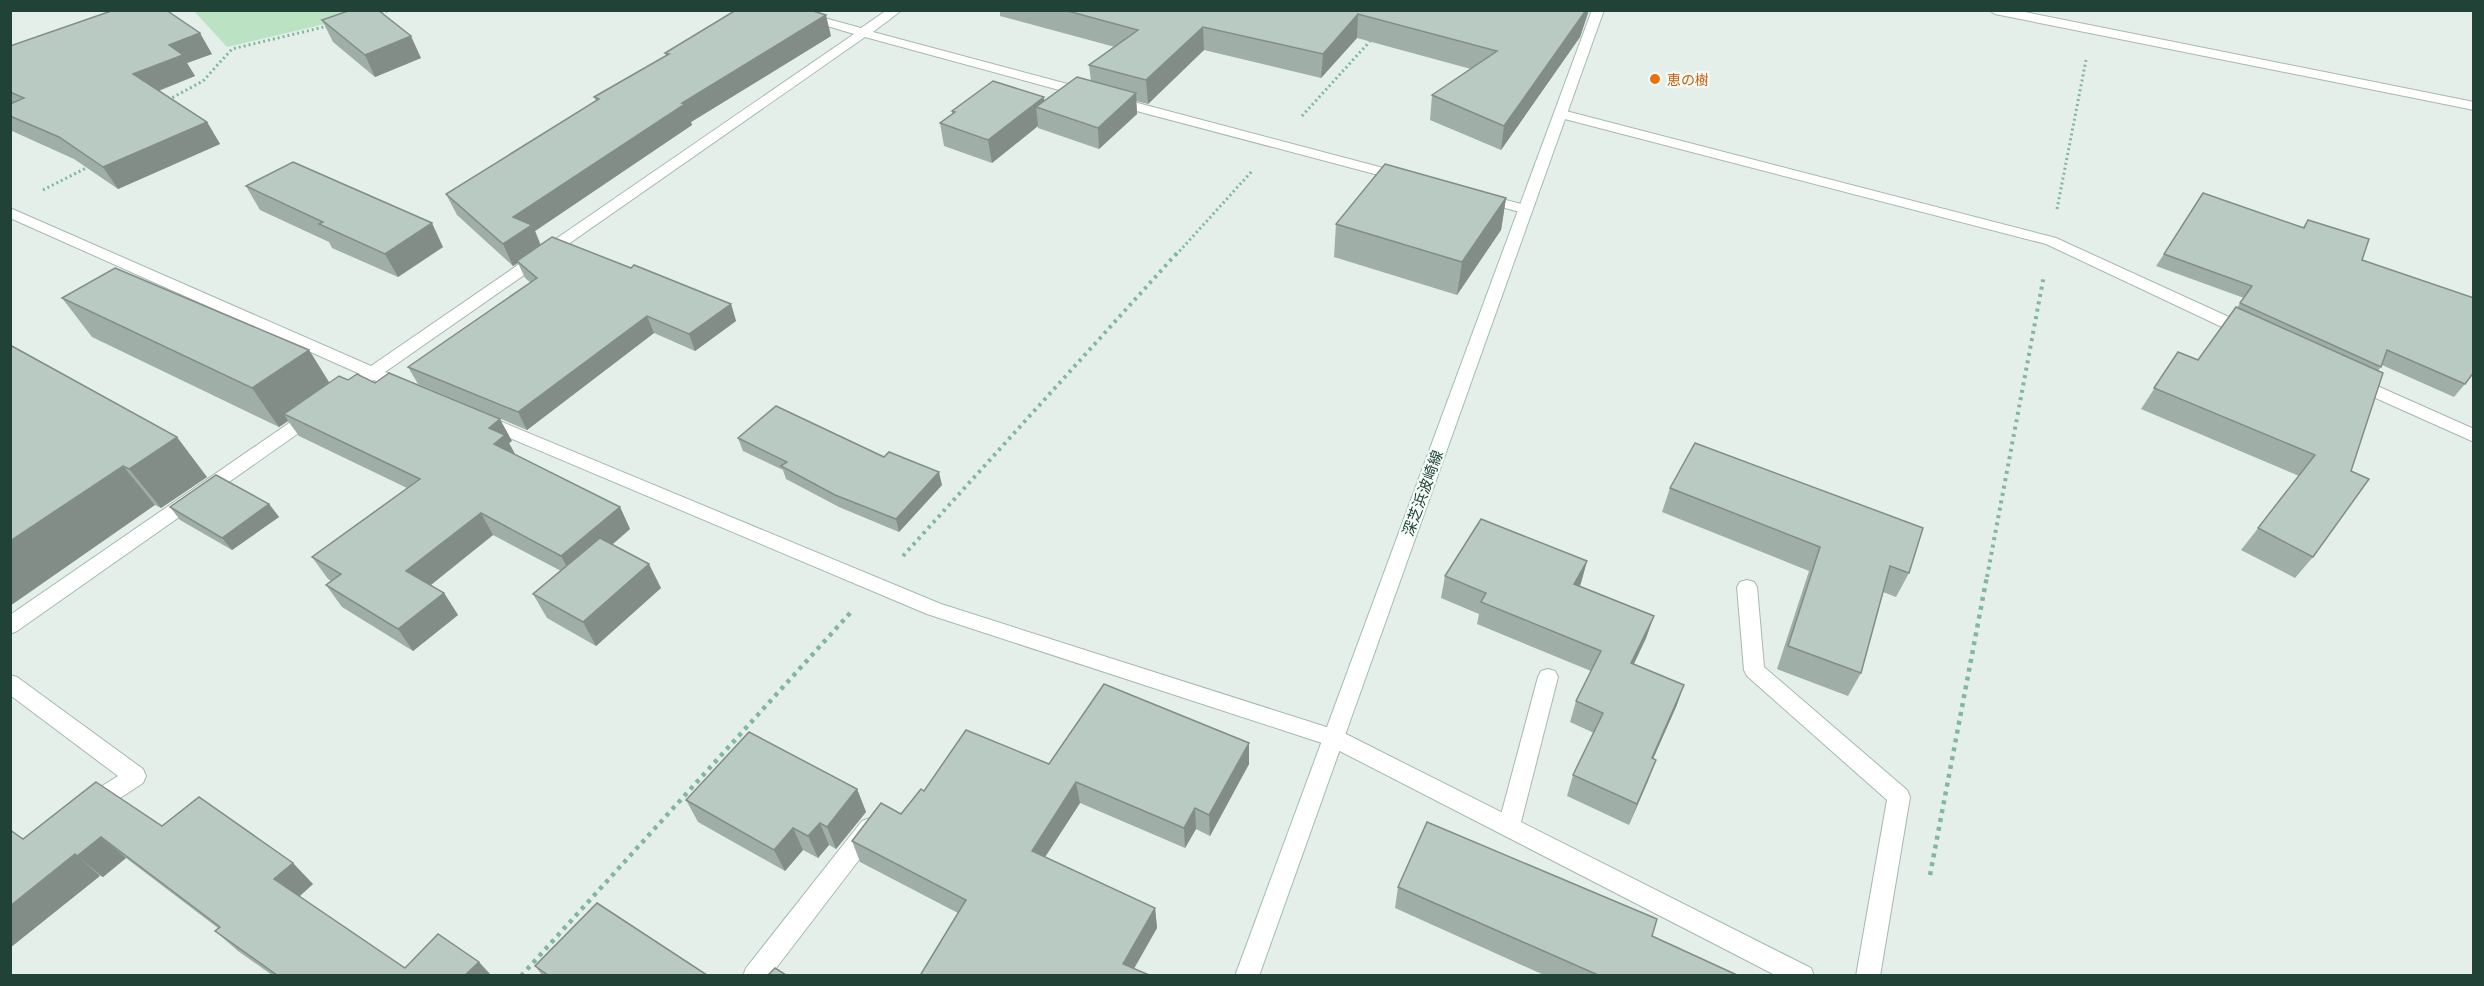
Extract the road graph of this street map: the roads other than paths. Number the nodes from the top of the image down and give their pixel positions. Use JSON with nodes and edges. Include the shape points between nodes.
{"nodes":[{"id":1,"x":780,"y":10,"type":"edge"},
{"id":2,"x":896,"y":10,"type":"edge"},
{"id":3,"x":1598,"y":10,"type":"edge"},
{"id":4,"x":1995,"y":10,"type":"edge"},
{"id":5,"x":864,"y":33,"type":"junction"},
{"id":6,"x":2474,"y":106,"type":"edge"},
{"id":7,"x":1562,"y":114,"type":"junction"},
{"id":8,"x":1411,"y":180,"type":"edge"},
{"id":9,"x":1468,"y":194,"type":"edge"},
{"id":10,"x":1524,"y":208,"type":"junction"},
{"id":11,"x":10,"y":212,"type":"edge"},
{"id":12,"x":2257,"y":337,"type":"edge"},
{"id":13,"x":372,"y":374,"type":"junction"},
{"id":14,"x":2344,"y":377,"type":"edge"},
{"id":15,"x":352,"y":387,"type":"edge"},
{"id":16,"x":416,"y":392,"type":"edge"},
{"id":17,"x":323,"y":408,"type":"edge"},
{"id":18,"x":471,"y":415,"type":"edge"},
{"id":19,"x":2474,"y":436,"type":"edge"},
{"id":20,"x":1747,"y":587,"type":"dead end"},
{"id":21,"x":10,"y":626,"type":"edge"},
{"id":22,"x":1548,"y":677,"type":"dead end"},
{"id":23,"x":10,"y":683,"type":"edge"},
{"id":24,"x":1335,"y":738,"type":"junction"},
{"id":25,"x":881,"y":813,"type":"edge"},
{"id":26,"x":77,"y":814,"type":"edge"},
{"id":27,"x":1509,"y":826,"type":"junction"},
{"id":28,"x":755,"y":975,"type":"edge"},
{"id":29,"x":1246,"y":975,"type":"edge"},
{"id":30,"x":1802,"y":975,"type":"edge"},
{"id":31,"x":1868,"y":975,"type":"edge"}],
"edges":[{"from":1,"to":5,"type":"street"},
{"from":2,"to":5,"type":"street"},
{"from":3,"to":7,"type":"street","name":"深芝浜波崎線"},
{"from":4,"to":6,"type":"street"},
{"from":5,"to":8,"type":"street"},
{"from":5,"to":13,"type":"street"},
{"from":7,"to":10,"type":"street","name":"深芝浜波崎線"},
{"from":7,"to":12,"type":"street","via":[[2051,241]]},
{"from":9,"to":10,"type":"street"},
{"from":10,"to":24,"type":"street","name":"深芝浜波崎線"},
{"from":11,"to":13,"type":"street"},
{"from":13,"to":15,"type":"street"},
{"from":13,"to":16,"type":"street"},
{"from":14,"to":19,"type":"street"},
{"from":17,"to":21,"type":"street"},
{"from":18,"to":24,"type":"street","via":[[934,609]]},
{"from":20,"to":31,"type":"street","via":[[1754,670],[1899,797]]},
{"from":22,"to":27,"type":"street"},
{"from":23,"to":26,"type":"street","via":[[135,776]]},
{"from":24,"to":27,"type":"street"},
{"from":24,"to":29,"type":"street","name":"深芝浜波崎線"},
{"from":25,"to":28,"type":"street"},
{"from":27,"to":30,"type":"street"}]}
